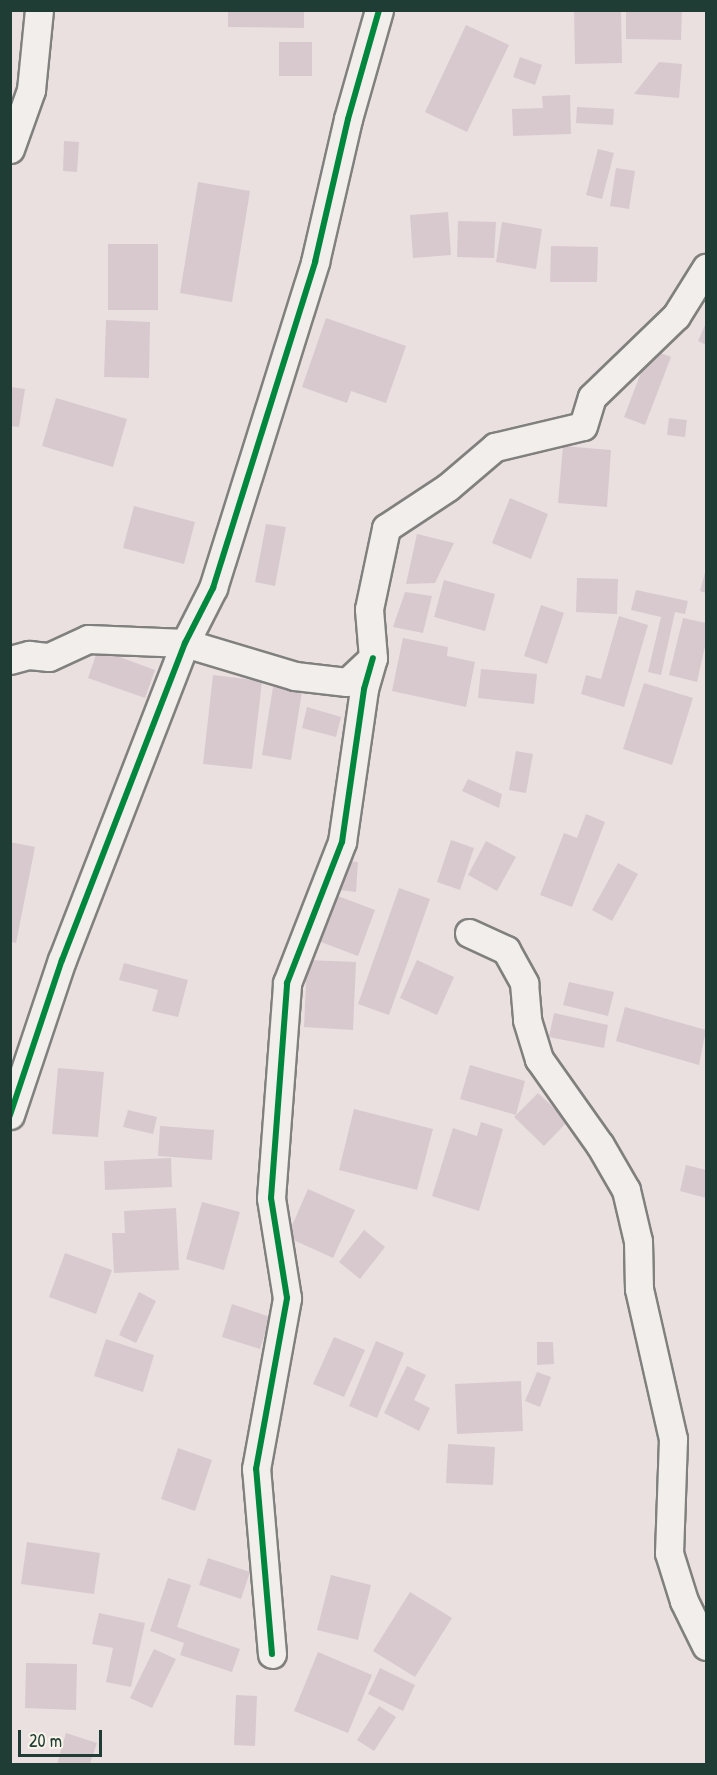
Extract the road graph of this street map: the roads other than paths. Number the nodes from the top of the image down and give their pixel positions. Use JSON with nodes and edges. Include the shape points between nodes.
{"nodes":[{"id":1,"x":39,"y":10,"type":"edge"},
{"id":2,"x":379,"y":10,"type":"edge"},
{"id":3,"x":10,"y":149,"type":"edge"},
{"id":4,"x":706,"y":268,"type":"edge"},
{"id":5,"x":185,"y":643,"type":"junction"},
{"id":6,"x":373,"y":658,"type":"junction"},
{"id":7,"x":10,"y":660,"type":"edge"},
{"id":8,"x":469,"y":933,"type":"dead end"},
{"id":9,"x":10,"y":1115,"type":"edge"},
{"id":10,"x":706,"y":1646,"type":"edge"},
{"id":11,"x":272,"y":1654,"type":"dead end"}],
"edges":[{"from":1,"to":3,"type":"street","via":[[31,90]]},
{"from":2,"to":5,"type":"street","via":[[308,285],[213,588]]},
{"from":4,"to":6,"type":"street","via":[[676,316],[592,397],[583,426],[495,447],[447,487],[386,528],[369,609]]},
{"from":5,"to":6,"type":"street","via":[[295,676],[347,682]]},
{"from":5,"to":7,"type":"street","via":[[88,639],[49,657],[29,655]]},
{"from":5,"to":9,"type":"street","via":[[62,960]]},
{"from":6,"to":11,"type":"street","via":[[364,689],[342,842],[287,983],[271,1198],[287,1298],[256,1469]]},
{"from":8,"to":10,"type":"street","via":[[506,950],[524,983],[527,1020],[539,1059],[600,1145],[626,1190],[638,1241],[639,1289],[673,1439],[669,1553],[684,1601]]}]}
